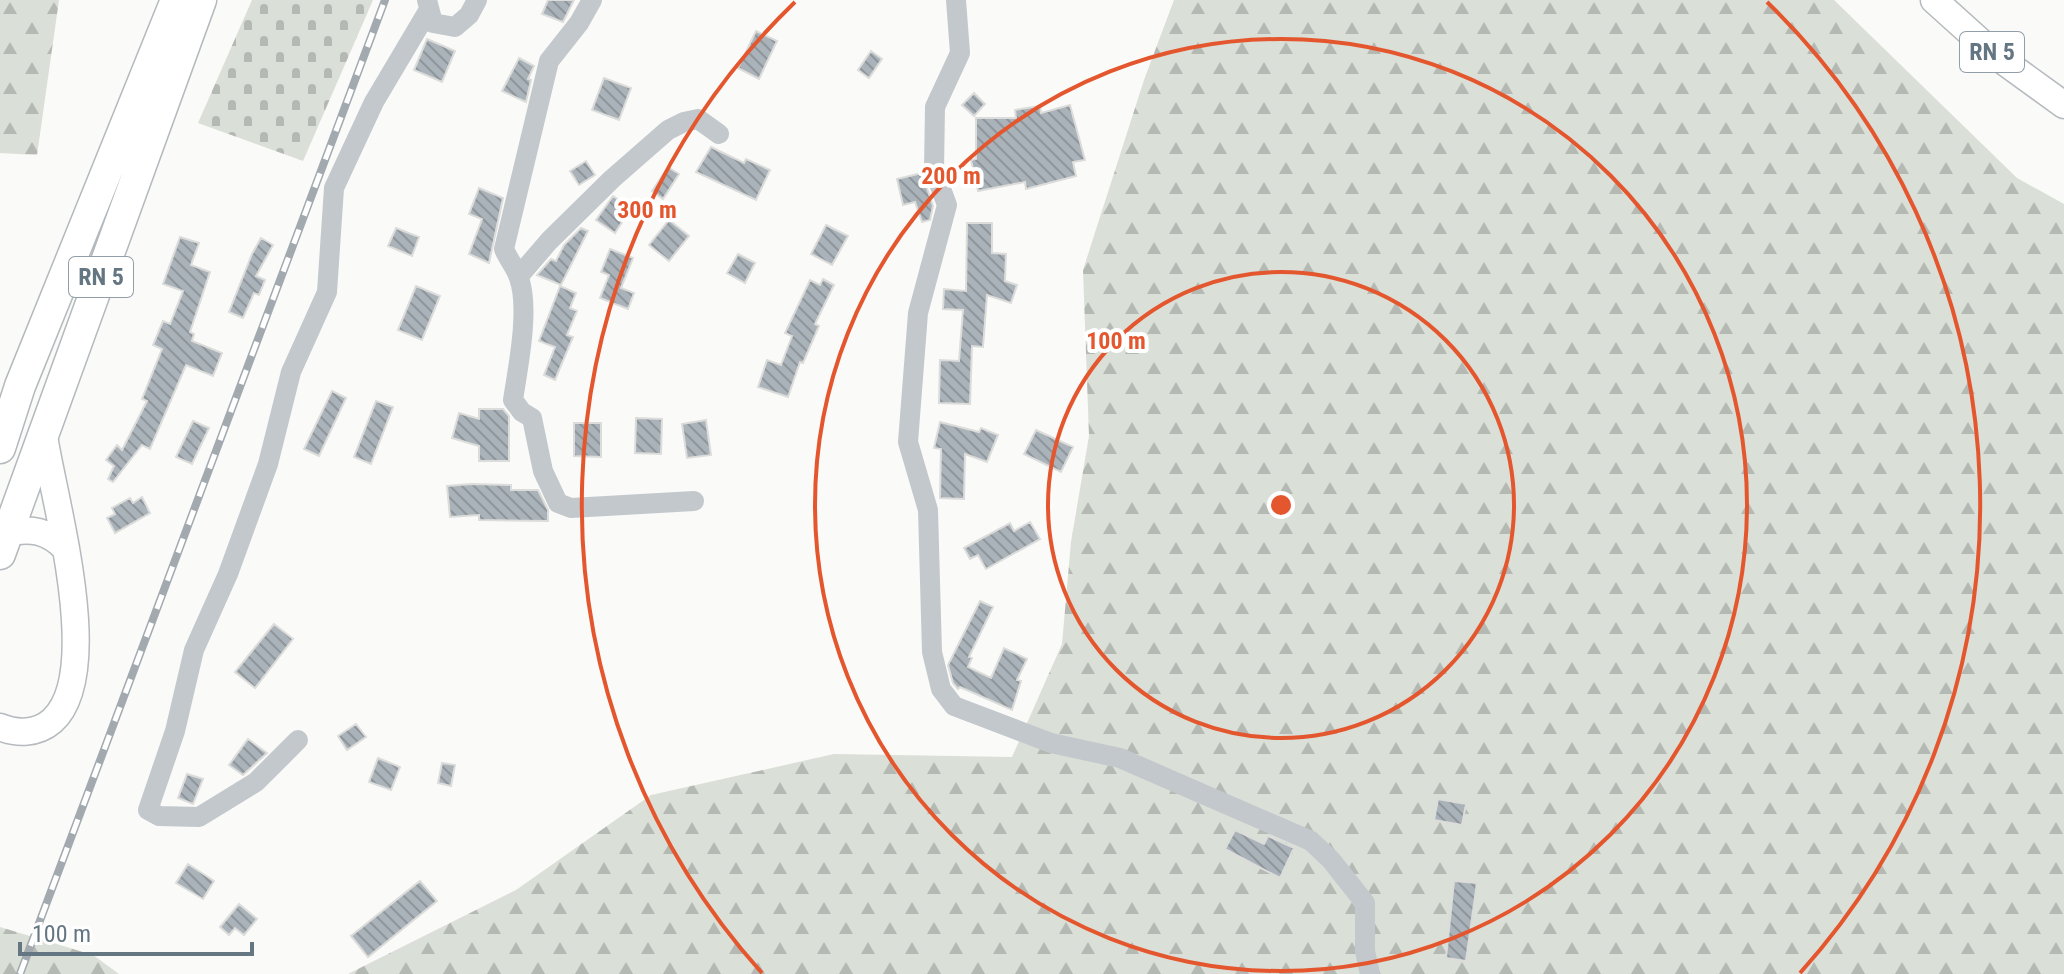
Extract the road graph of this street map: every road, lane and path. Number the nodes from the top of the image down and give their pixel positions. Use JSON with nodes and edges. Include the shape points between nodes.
{"nodes":[{"id":1,"x":176,"y":0,"type":"edge"},
{"id":2,"x":201,"y":0,"type":"edge"},
{"id":3,"x":477,"y":0,"type":"edge"},
{"id":4,"x":592,"y":0,"type":"edge"},
{"id":5,"x":956,"y":0,"type":"edge"},
{"id":6,"x":1934,"y":0,"type":"edge"},
{"id":7,"x":427,"y":6,"type":"edge"},
{"id":8,"x":1964,"y":27,"type":"junction"},
{"id":9,"x":2064,"y":83,"type":"edge"},
{"id":10,"x":2064,"y":105,"type":"edge"},
{"id":11,"x":719,"y":134,"type":"dead end"},
{"id":12,"x":519,"y":276,"type":"junction"},
{"id":13,"x":20,"y":386,"type":"junction"},
{"id":14,"x":0,"y":413,"type":"edge"},
{"id":15,"x":44,"y":436,"type":"junction"},
{"id":16,"x":0,"y":448,"type":"edge"},
{"id":17,"x":694,"y":501,"type":"dead end"},
{"id":18,"x":4,"y":543,"type":"edge"},
{"id":19,"x":66,"y":549,"type":"junction"},
{"id":20,"x":0,"y":727,"type":"edge"},
{"id":21,"x":298,"y":740,"type":"dead end"},
{"id":22,"x":1370,"y":974,"type":"edge"}],
"edges":[{"from":1,"to":13,"type":"highway","number":"RN 5"},
{"from":2,"to":15,"type":"highway","number":"RN 5"},
{"from":3,"to":7,"type":"street","via":[[455,27],[433,23]]},
{"from":4,"to":12,"type":"street","via":[[549,61],[504,249]]},
{"from":5,"to":22,"type":"street","via":[[960,53],[935,107],[934,170],[947,205],[918,313],[908,442],[928,510],[932,652],[941,689],[954,706],[1051,743],[1120,758],[1311,841],[1365,903]]},
{"from":6,"to":8,"type":"main road","number":"RN 5"},
{"from":7,"to":21,"type":"street","via":[[334,188],[327,292],[291,372],[268,464],[194,650],[175,731],[148,810],[159,816],[199,817],[256,782]]},
{"from":8,"to":9,"type":"main road"},
{"from":8,"to":10,"type":"main road","number":"RN 5"},
{"from":11,"to":12,"type":"street","via":[[698,119],[668,130],[612,179]]},
{"from":12,"to":17,"type":"street","via":[[521,351],[513,400],[532,418],[543,471],[558,503],[571,508]]},
{"from":13,"to":14,"type":"main road"},
{"from":13,"to":16,"type":"highway","number":"RN 5"},
{"from":15,"to":18,"type":"highway","number":"RN 5"},
{"from":15,"to":19,"type":"main road"},
{"from":18,"to":19,"type":"main road","via":[[29,529],[50,535]]},
{"from":19,"to":20,"type":"main road","via":[[77,660],[73,684],[58,716],[45,727],[28,732]]}]}
